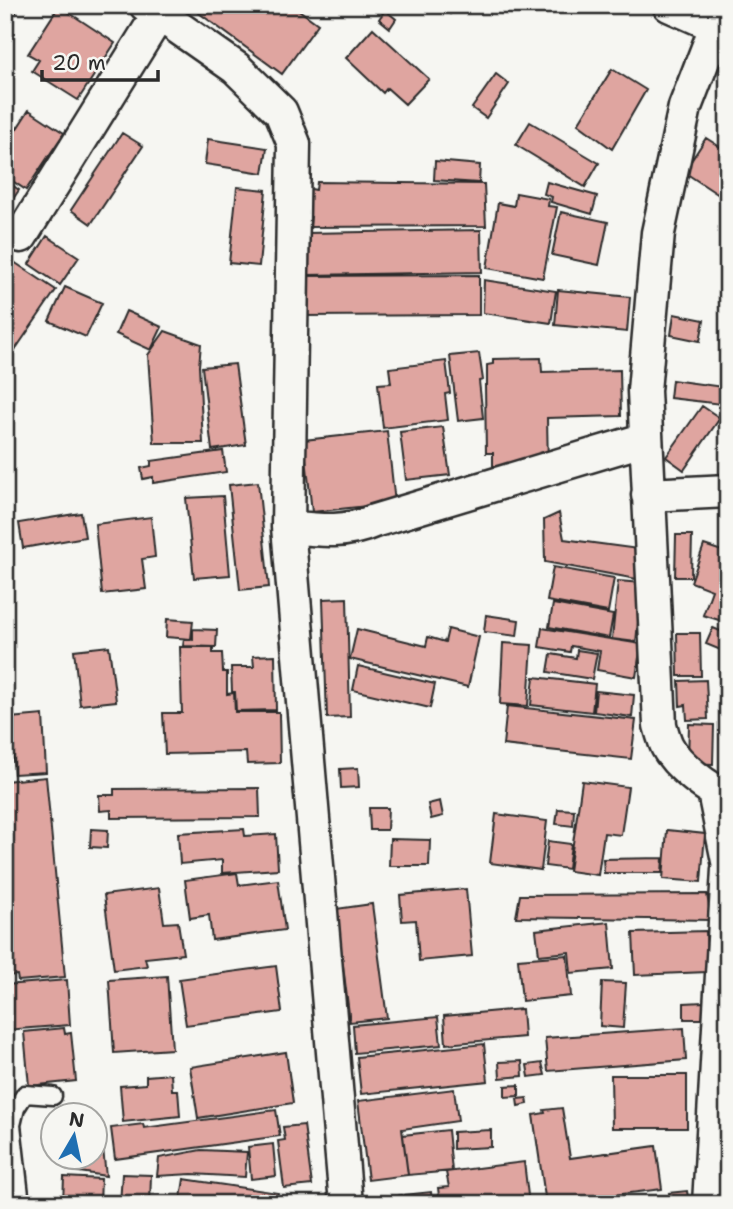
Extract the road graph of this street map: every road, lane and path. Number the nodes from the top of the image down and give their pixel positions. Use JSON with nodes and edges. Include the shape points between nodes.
{"nodes":[{"id":1,"x":669,"y":5,"type":"edge"},
{"id":2,"x":153,"y":10,"type":"edge"},
{"id":3,"x":722,"y":29,"type":"edge"},
{"id":4,"x":21,"y":236,"type":"dead end"},
{"id":5,"x":646,"y":439,"type":"junction"},
{"id":6,"x":728,"y":491,"type":"edge"},
{"id":7,"x":648,"y":495,"type":"junction"},
{"id":8,"x":288,"y":527,"type":"junction"},
{"id":9,"x":721,"y":794,"type":"edge"},
{"id":10,"x":728,"y":861,"type":"edge"},
{"id":11,"x":728,"y":869,"type":"edge"},
{"id":12,"x":53,"y":1096,"type":"dead end"},
{"id":13,"x":21,"y":1204,"type":"edge"},
{"id":14,"x":346,"y":1204,"type":"edge"},
{"id":15,"x":709,"y":1204,"type":"edge"}],
"edges":[{"from":1,"to":3,"type":"street"},
{"from":2,"to":4,"type":"street"},
{"from":2,"to":8,"type":"street","via":[[236,68],[281,112],[294,144]]},
{"from":3,"to":5,"type":"street","via":[[685,107],[658,233],[644,391]]},
{"from":5,"to":7,"type":"street"},
{"from":5,"to":8,"type":"street","via":[[359,528]]},
{"from":6,"to":7,"type":"street"},
{"from":7,"to":9,"type":"street","via":[[660,724],[668,748]]},
{"from":8,"to":14,"type":"street"},
{"from":9,"to":10,"type":"street"},
{"from":11,"to":15,"type":"street"},
{"from":12,"to":13,"type":"lane","via":[[25,1094],[16,1108],[12,1125]]}]}
